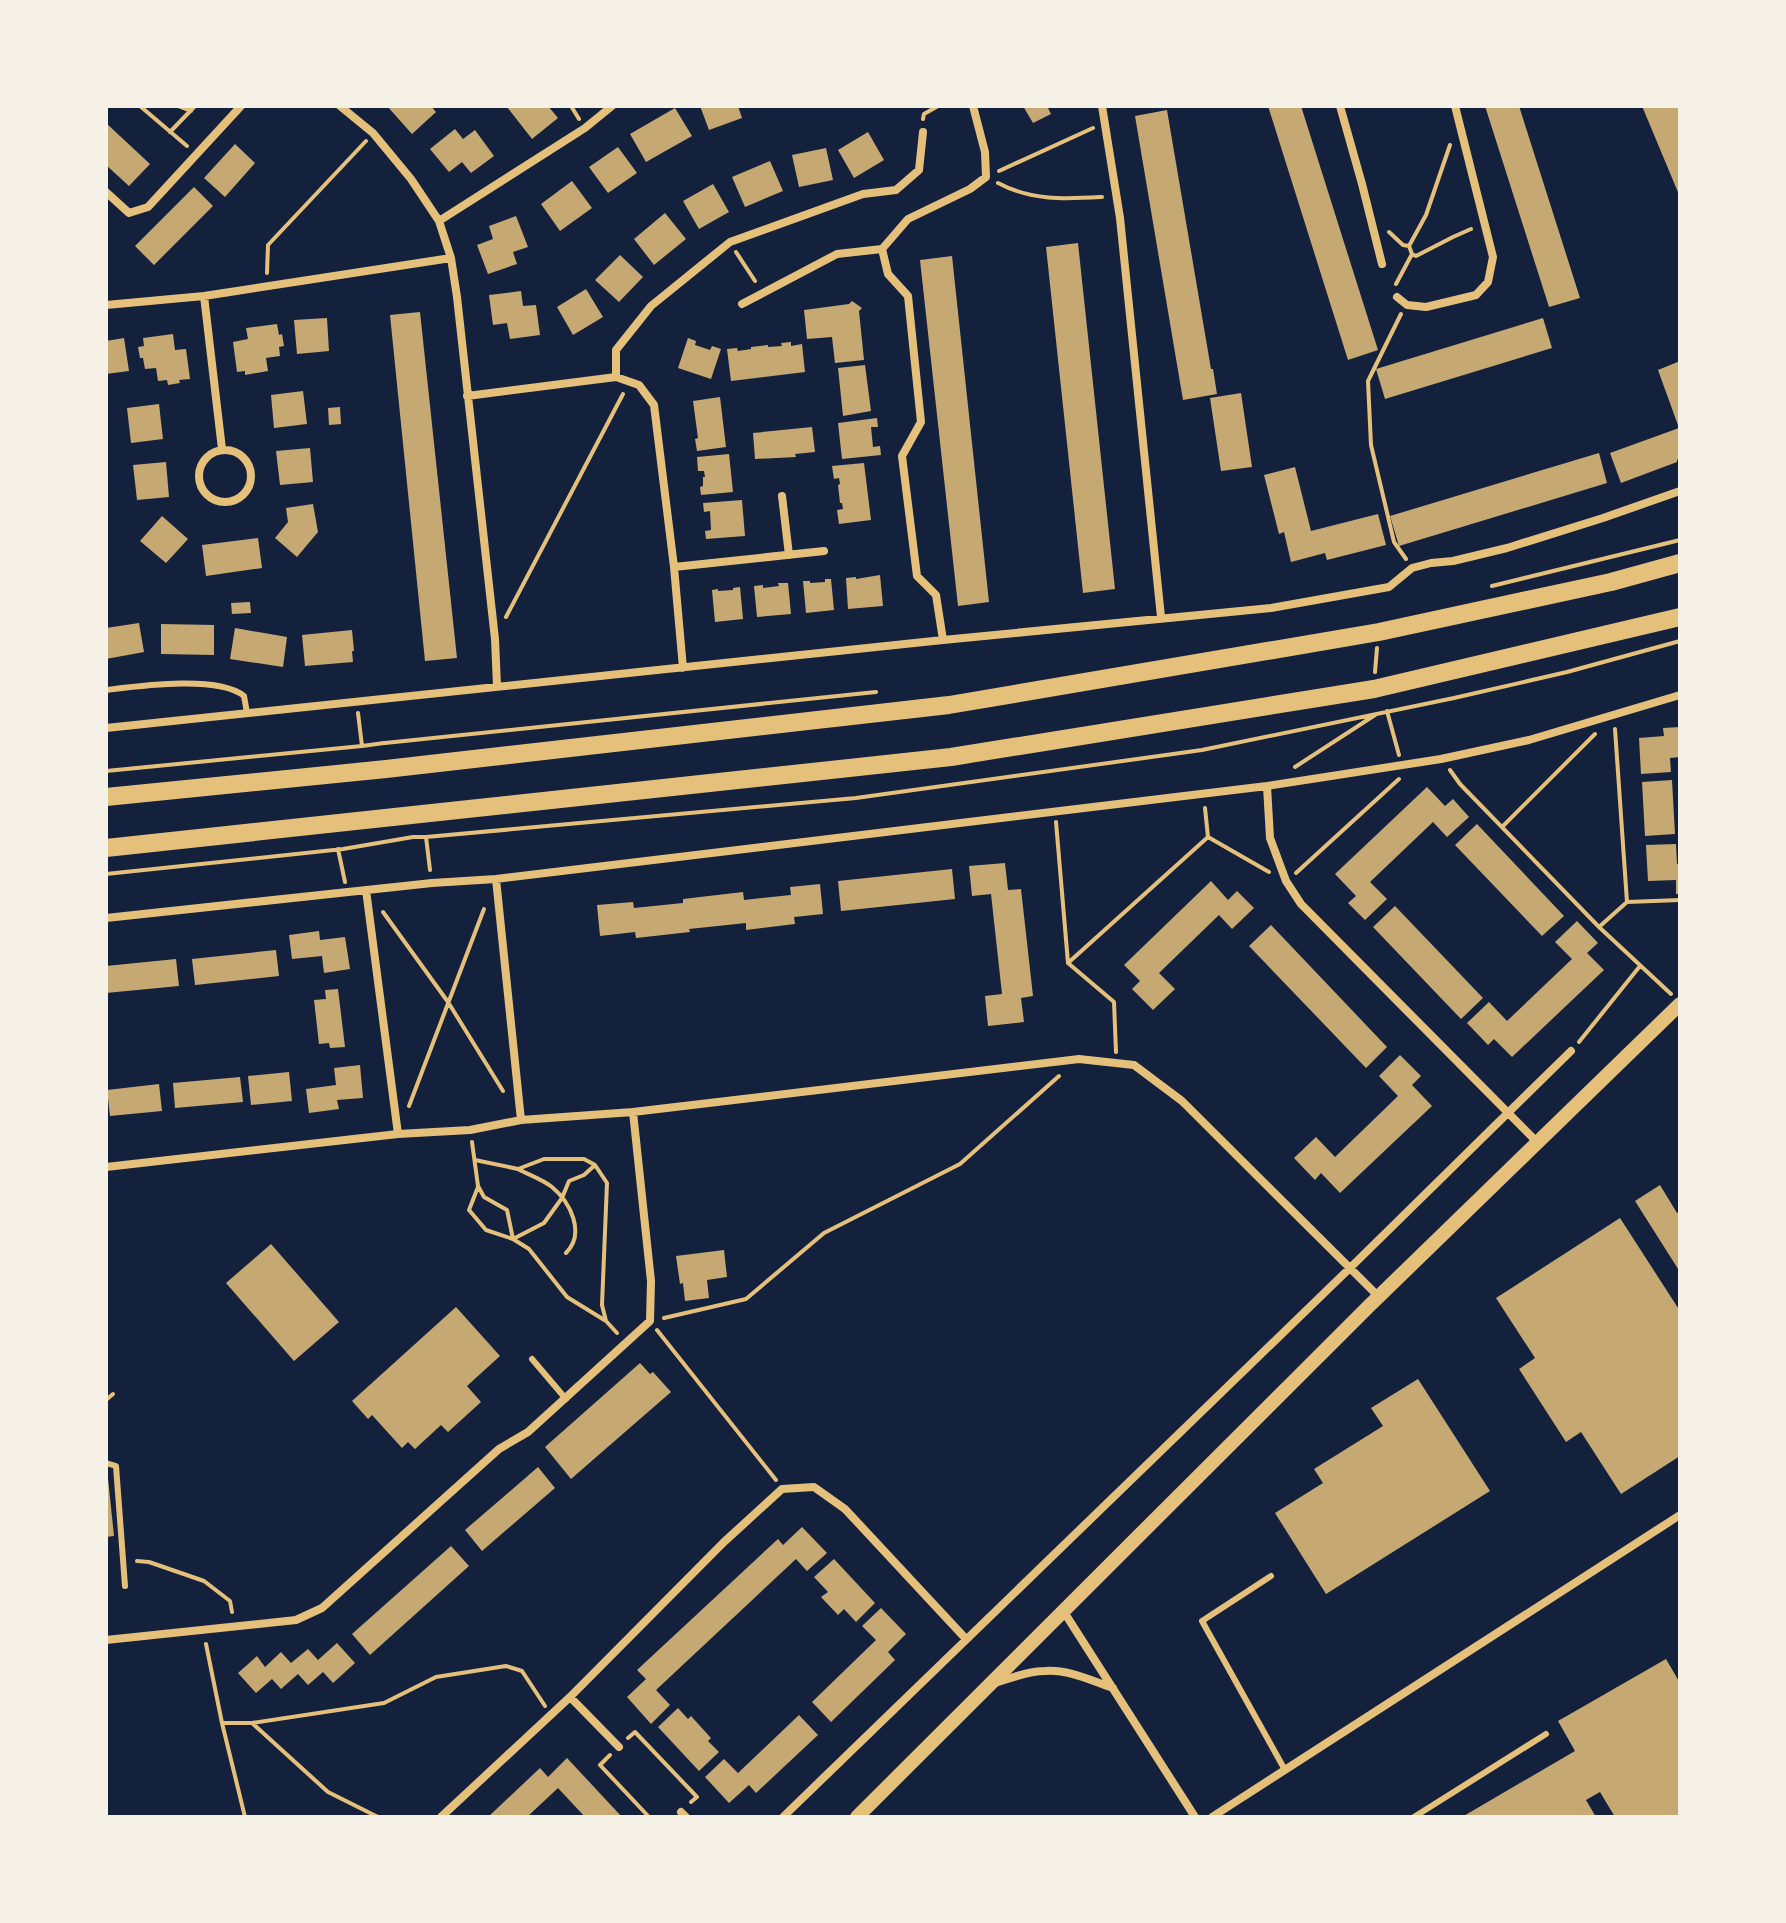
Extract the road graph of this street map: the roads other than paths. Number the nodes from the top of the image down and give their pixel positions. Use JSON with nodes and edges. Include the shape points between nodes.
{"nodes":[{"id":1,"x":241,"y":106,"type":"edge"},
{"id":2,"x":340,"y":106,"type":"edge"},
{"id":3,"x":612,"y":106,"type":"edge"},
{"id":4,"x":973,"y":106,"type":"edge"},
{"id":5,"x":1102,"y":106,"type":"edge"},
{"id":6,"x":1340,"y":106,"type":"edge"},
{"id":7,"x":1455,"y":106,"type":"edge"},
{"id":8,"x":923,"y":132,"type":"dead end"},
{"id":9,"x":106,"y":192,"type":"edge"},
{"id":10,"x":439,"y":221,"type":"junction"},
{"id":11,"x":882,"y":249,"type":"junction"},
{"id":12,"x":451,"y":258,"type":"junction"},
{"id":13,"x":1382,"y":264,"type":"dead end"},
{"id":14,"x":204,"y":296,"type":"junction"},
{"id":15,"x":1397,"y":297,"type":"road end"},
{"id":16,"x":742,"y":304,"type":"dead end"},
{"id":17,"x":106,"y":305,"type":"edge"},
{"id":18,"x":616,"y":377,"type":"junction"},
{"id":19,"x":467,"y":396,"type":"junction"},
{"id":20,"x":222,"y":449,"type":"junction"},
{"id":21,"x":1680,"y":491,"type":"edge"},
{"id":22,"x":782,"y":496,"type":"dead end"},
{"id":23,"x":824,"y":551,"type":"dead end"},
{"id":24,"x":789,"y":555,"type":"junction"},
{"id":25,"x":1680,"y":563,"type":"edge"},
{"id":26,"x":674,"y":567,"type":"junction"},
{"id":27,"x":1161,"y":617,"type":"junction"},
{"id":28,"x":1680,"y":617,"type":"edge"},
{"id":29,"x":943,"y":640,"type":"junction"},
{"id":30,"x":683,"y":668,"type":"junction"},
{"id":31,"x":497,"y":686,"type":"junction"},
{"id":32,"x":106,"y":690,"type":"edge"},
{"id":33,"x":1680,"y":695,"type":"edge"},
{"id":34,"x":247,"y":713,"type":"junction"},
{"id":35,"x":106,"y":728,"type":"edge"},
{"id":36,"x":1267,"y":786,"type":"junction"},
{"id":37,"x":106,"y":797,"type":"edge"},
{"id":38,"x":106,"y":848,"type":"edge"},
{"id":39,"x":496,"y":879,"type":"junction"},
{"id":40,"x":366,"y":890,"type":"junction"},
{"id":41,"x":106,"y":918,"type":"edge"},
{"id":42,"x":1680,"y":1004,"type":"edge"},
{"id":43,"x":1571,"y":1051,"type":"road end"},
{"id":44,"x":633,"y":1112,"type":"junction"},
{"id":45,"x":1508,"y":1114,"type":"junction"},
{"id":46,"x":521,"y":1120,"type":"junction"},
{"id":47,"x":398,"y":1134,"type":"junction"},
{"id":48,"x":1537,"y":1142,"type":"junction"},
{"id":49,"x":106,"y":1167,"type":"edge"},
{"id":50,"x":1350,"y":1268,"type":"junction"},
{"id":51,"x":1378,"y":1296,"type":"junction"},
{"id":52,"x":532,"y":1359,"type":"dead end"},
{"id":53,"x":566,"y":1399,"type":"junction"},
{"id":54,"x":106,"y":1463,"type":"edge"},
{"id":55,"x":1680,"y":1515,"type":"edge"},
{"id":56,"x":1271,"y":1576,"type":"dead end"},
{"id":57,"x":125,"y":1586,"type":"dead end"},
{"id":58,"x":1064,"y":1612,"type":"junction"},
{"id":59,"x":966,"y":1639,"type":"junction"},
{"id":60,"x":106,"y":1640,"type":"edge"},
{"id":61,"x":991,"y":1684,"type":"junction"},
{"id":62,"x":1114,"y":1688,"type":"junction"},
{"id":63,"x":570,"y":1697,"type":"junction"},
{"id":64,"x":1546,"y":1734,"type":"dead end"},
{"id":65,"x":619,"y":1747,"type":"road end"},
{"id":66,"x":1285,"y":1770,"type":"junction"},
{"id":67,"x":441,"y":1817,"type":"edge"},
{"id":68,"x":783,"y":1817,"type":"edge"},
{"id":69,"x":857,"y":1817,"type":"edge"},
{"id":70,"x":1195,"y":1817,"type":"edge"},
{"id":71,"x":1212,"y":1817,"type":"edge"},
{"id":72,"x":1414,"y":1817,"type":"edge"}],
"edges":[{"from":1,"to":9,"type":"street","via":[[148,207],[129,213]]},
{"from":2,"to":10,"type":"street","via":[[373,133]]},
{"from":3,"to":10,"type":"street"},
{"from":4,"to":11,"type":"street","via":[[986,177],[908,219]]},
{"from":5,"to":27,"type":"street","via":[[1117,196]]},
{"from":6,"to":13,"type":"street"},
{"from":7,"to":15,"type":"street","via":[[1493,257],[1488,282],[1476,295],[1426,307],[1407,305]]},
{"from":8,"to":18,"type":"street","via":[[919,170],[896,190],[863,194],[730,242],[651,306],[616,350]]},
{"from":10,"to":12,"type":"street"},
{"from":11,"to":16,"type":"street","via":[[837,254]]},
{"from":11,"to":29,"type":"street","via":[[888,274],[908,296],[921,422],[902,456],[917,576],[936,595]]},
{"from":12,"to":14,"type":"street"},
{"from":12,"to":19,"type":"street"},
{"from":14,"to":17,"type":"street"},
{"from":14,"to":20,"type":"street"},
{"from":18,"to":19,"type":"street"},
{"from":18,"to":26,"type":"street","via":[[639,385],[654,405]]},
{"from":19,"to":31,"type":"street"},
{"from":20,"to":20,"type":"street","via":[[202,464],[199,480],[213,500],[230,502],[246,493],[251,467],[239,453]]},
{"from":21,"to":27,"type":"street","via":[[1507,548],[1412,568],[1389,587],[1271,608]]},
{"from":22,"to":24,"type":"street"},
{"from":23,"to":24,"type":"street"},
{"from":24,"to":26,"type":"street"},
{"from":25,"to":37,"type":"main road","via":[[1379,632],[949,705]]},
{"from":26,"to":30,"type":"street"},
{"from":27,"to":29,"type":"street"},
{"from":28,"to":38,"type":"main road","via":[[1374,689],[951,757]]},
{"from":29,"to":30,"type":"street"},
{"from":30,"to":31,"type":"street"},
{"from":31,"to":34,"type":"street"},
{"from":32,"to":34,"type":"lane","via":[[160,684],[229,688],[244,696]]},
{"from":33,"to":36,"type":"street","via":[[1529,740]]},
{"from":34,"to":35,"type":"street"},
{"from":36,"to":39,"type":"street"},
{"from":36,"to":45,"type":"street","via":[[1270,838],[1301,904]]},
{"from":39,"to":40,"type":"street"},
{"from":39,"to":46,"type":"street"},
{"from":40,"to":41,"type":"street"},
{"from":40,"to":47,"type":"street"},
{"from":42,"to":48,"type":"street"},
{"from":43,"to":45,"type":"street"},
{"from":44,"to":46,"type":"street"},
{"from":44,"to":50,"type":"street","via":[[1079,1059],[1134,1065],[1182,1101]]},
{"from":44,"to":53,"type":"street","via":[[651,1281],[650,1321]]},
{"from":45,"to":48,"type":"street"},
{"from":45,"to":50,"type":"street"},
{"from":46,"to":47,"type":"street","via":[[470,1130]]},
{"from":47,"to":49,"type":"street"},
{"from":48,"to":51,"type":"street"},
{"from":50,"to":51,"type":"street"},
{"from":50,"to":59,"type":"street"},
{"from":51,"to":58,"type":"street"},
{"from":52,"to":53,"type":"lane"},
{"from":53,"to":60,"type":"street","via":[[499,1449],[322,1608],[296,1620]]},
{"from":54,"to":57,"type":"lane","via":[[116,1466]]},
{"from":55,"to":66,"type":"street"},
{"from":56,"to":66,"type":"lane","via":[[1202,1621]]},
{"from":58,"to":61,"type":"street"},
{"from":58,"to":62,"type":"street"},
{"from":59,"to":63,"type":"street","via":[[845,1509],[814,1487],[782,1489]]},
{"from":59,"to":68,"type":"street"},
{"from":61,"to":62,"type":"street","via":[[1048,1670]]},
{"from":61,"to":69,"type":"street"},
{"from":62,"to":70,"type":"street"},
{"from":63,"to":65,"type":"street"},
{"from":63,"to":67,"type":"street"},
{"from":64,"to":72,"type":"lane"},
{"from":66,"to":71,"type":"street"}]}
